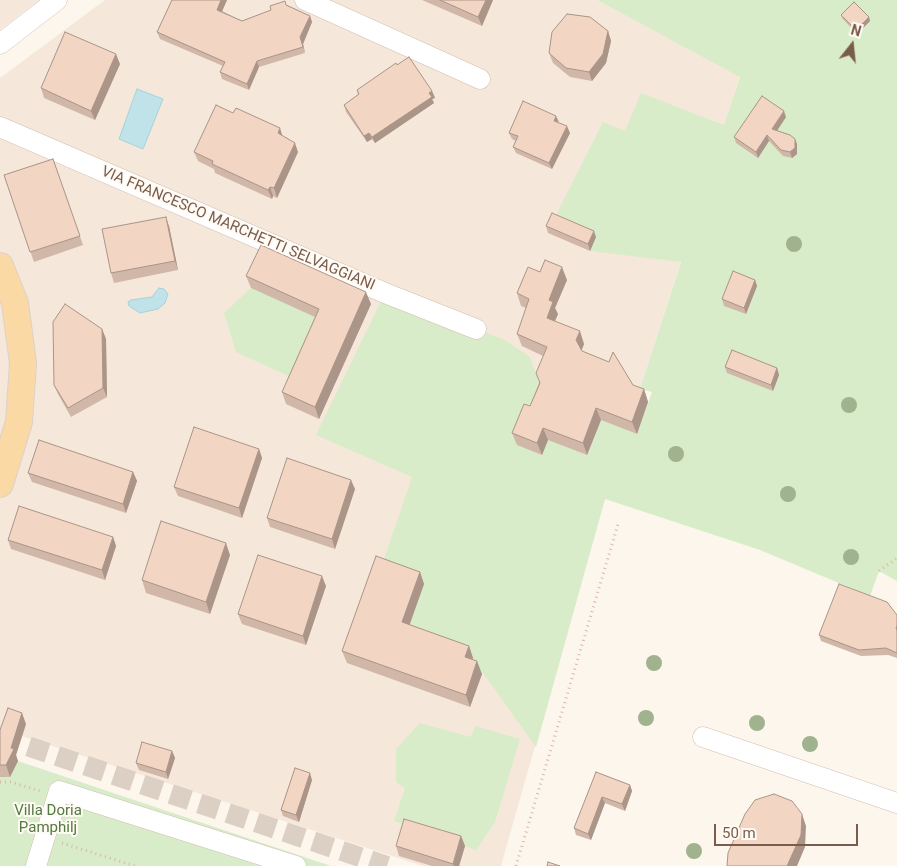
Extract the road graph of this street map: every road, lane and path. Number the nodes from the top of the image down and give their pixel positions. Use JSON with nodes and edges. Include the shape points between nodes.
{"nodes":[{"id":1,"x":57,"y":0,"type":"edge"},
{"id":2,"x":305,"y":0,"type":"edge"},
{"id":3,"x":0,"y":44,"type":"edge"},
{"id":4,"x":480,"y":79,"type":"dead end"},
{"id":5,"x":0,"y":127,"type":"edge"},
{"id":6,"x":0,"y":266,"type":"edge"},
{"id":7,"x":476,"y":329,"type":"dead end"},
{"id":8,"x":0,"y":484,"type":"edge"},
{"id":9,"x":619,"y":521,"type":"dead end"},
{"id":10,"x":897,"y":558,"type":"edge"},
{"id":11,"x":879,"y":571,"type":"dead end"},
{"id":12,"x":703,"y":737,"type":"dead end"},
{"id":13,"x":0,"y":782,"type":"edge"},
{"id":14,"x":57,"y":797,"type":"junction"},
{"id":15,"x":897,"y":803,"type":"edge"},
{"id":16,"x":44,"y":837,"type":"junction"},
{"id":17,"x":255,"y":860,"type":"edge"},
{"id":18,"x":36,"y":866,"type":"edge"},
{"id":19,"x":135,"y":866,"type":"edge"},
{"id":20,"x":296,"y":866,"type":"edge"},
{"id":21,"x":516,"y":866,"type":"edge"}],
"edges":[{"from":1,"to":3,"type":"street"},
{"from":2,"to":4,"type":"street"},
{"from":5,"to":7,"type":"street","name":"VIA FRANCESCO MARCHETTI SELVAGGIANI"},
{"from":6,"to":8,"type":"main road","via":[[15,303],[24,363],[19,422]]},
{"from":9,"to":21,"type":"path"},
{"from":10,"to":11,"type":"path"},
{"from":12,"to":15,"type":"street"},
{"from":13,"to":14,"type":"path","via":[[11,782]]},
{"from":14,"to":16,"type":"street"},
{"from":14,"to":17,"type":"street","via":[[59,791]]},
{"from":16,"to":18,"type":"street"},
{"from":16,"to":19,"type":"path"},
{"from":17,"to":20,"type":"street"}]}
